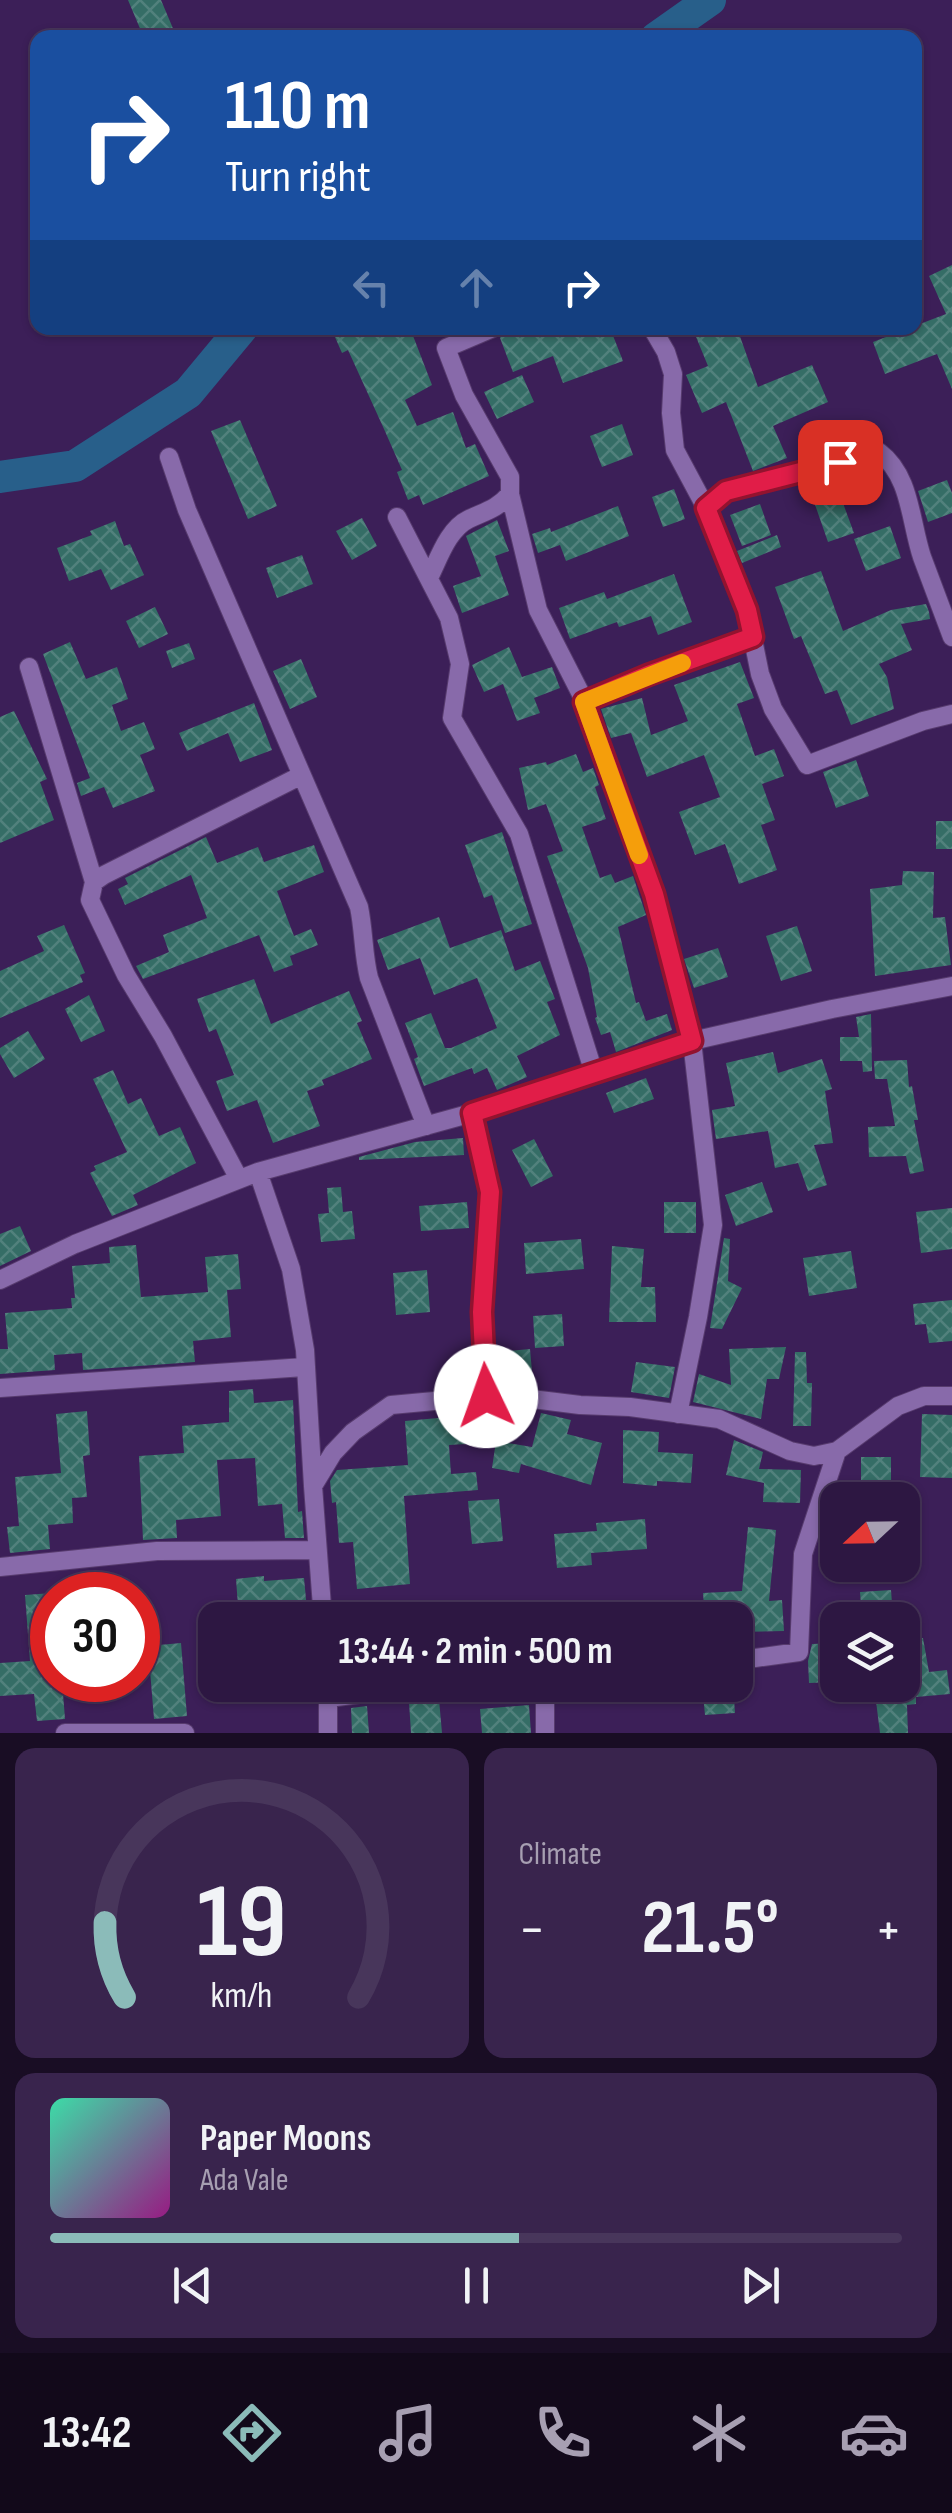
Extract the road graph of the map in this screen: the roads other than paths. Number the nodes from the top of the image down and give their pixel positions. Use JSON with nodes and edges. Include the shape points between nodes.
{"nodes":[{"id":1,"x":477,"y":335,"type":"edge"},
{"id":2,"x":656,"y":335,"type":"edge"},
{"id":3,"x":169,"y":457,"type":"dead end"},
{"id":4,"x":510,"y":494,"type":"junction"},
{"id":5,"x":706,"y":508,"type":"junction"},
{"id":6,"x":397,"y":516,"type":"dead end"},
{"id":7,"x":429,"y":578,"type":"junction"},
{"id":8,"x":753,"y":637,"type":"junction"},
{"id":9,"x":952,"y":638,"type":"edge"},
{"id":10,"x":29,"y":666,"type":"dead end"},
{"id":11,"x":584,"y":702,"type":"junction"},
{"id":12,"x":952,"y":714,"type":"edge"},
{"id":13,"x":300,"y":776,"type":"junction"},
{"id":14,"x":94,"y":882,"type":"junction"},
{"id":15,"x":952,"y":986,"type":"edge"},
{"id":16,"x":692,"y":1041,"type":"junction"},
{"id":17,"x":594,"y":1073,"type":"junction"},
{"id":18,"x":472,"y":1113,"type":"junction"},
{"id":19,"x":426,"y":1126,"type":"junction"},
{"id":20,"x":258,"y":1172,"type":"junction"},
{"id":21,"x":239,"y":1178,"type":"junction"},
{"id":22,"x":0,"y":1280,"type":"edge"},
{"id":23,"x":304,"y":1367,"type":"junction"},
{"id":24,"x":0,"y":1388,"type":"edge"},
{"id":25,"x":486,"y":1396,"type":"junction"},
{"id":26,"x":952,"y":1396,"type":"edge"},
{"id":27,"x":678,"y":1414,"type":"junction"},
{"id":28,"x":837,"y":1450,"type":"junction"},
{"id":29,"x":313,"y":1486,"type":"junction"},
{"id":30,"x":317,"y":1550,"type":"junction"},
{"id":31,"x":0,"y":1567,"type":"edge"},
{"id":32,"x":321,"y":1602,"type":"edge"},
{"id":33,"x":753,"y":1658,"type":"edge"},
{"id":34,"x":328,"y":1702,"type":"edge"},
{"id":35,"x":546,"y":1702,"type":"edge"},
{"id":36,"x":65,"y":1733,"type":"edge"},
{"id":37,"x":185,"y":1733,"type":"edge"},
{"id":38,"x":328,"y":1733,"type":"edge"},
{"id":39,"x":545,"y":1733,"type":"edge"}],
"edges":[{"from":1,"to":4,"type":"street","via":[[446,348],[510,477]]},
{"from":2,"to":5,"type":"street","via":[[673,374],[675,450]]},
{"from":3,"to":13,"type":"street"},
{"from":4,"to":7,"type":"street","via":[[448,538]]},
{"from":4,"to":11,"type":"street","via":[[538,610]]},
{"from":5,"to":8,"type":"street"},
{"from":5,"to":9,"type":"street","via":[[726,491],[878,452],[904,486]]},
{"from":6,"to":7,"type":"street"},
{"from":7,"to":17,"type":"street","via":[[449,618],[460,664],[452,718],[519,834]]},
{"from":8,"to":11,"type":"street"},
{"from":8,"to":12,"type":"street","via":[[773,709],[807,765]]},
{"from":10,"to":14,"type":"street"},
{"from":11,"to":16,"type":"street","via":[[654,894]]},
{"from":13,"to":14,"type":"street"},
{"from":13,"to":19,"type":"street","via":[[359,907],[369,978]]},
{"from":14,"to":21,"type":"street","via":[[90,900],[126,976]]},
{"from":15,"to":16,"type":"street"},
{"from":16,"to":17,"type":"street"},
{"from":16,"to":27,"type":"street","via":[[713,1226]]},
{"from":17,"to":18,"type":"street"},
{"from":18,"to":19,"type":"street"},
{"from":18,"to":25,"type":"street","via":[[490,1192],[482,1312]]},
{"from":19,"to":20,"type":"street"},
{"from":20,"to":21,"type":"street"},
{"from":20,"to":23,"type":"street","via":[[291,1270]]},
{"from":21,"to":22,"type":"street"},
{"from":23,"to":24,"type":"street"},
{"from":23,"to":29,"type":"street"},
{"from":25,"to":27,"type":"street"},
{"from":25,"to":29,"type":"street","via":[[391,1405],[353,1432]]},
{"from":26,"to":28,"type":"street","via":[[924,1396],[898,1406]]},
{"from":27,"to":28,"type":"street","via":[[719,1419],[790,1451],[814,1456]]},
{"from":28,"to":33,"type":"street","via":[[803,1554],[798,1652]]},
{"from":29,"to":30,"type":"street"},
{"from":30,"to":31,"type":"street","via":[[157,1552]]},
{"from":30,"to":32,"type":"street"},
{"from":34,"to":38,"type":"street"},
{"from":35,"to":39,"type":"street"},
{"from":36,"to":37,"type":"street"}]}
